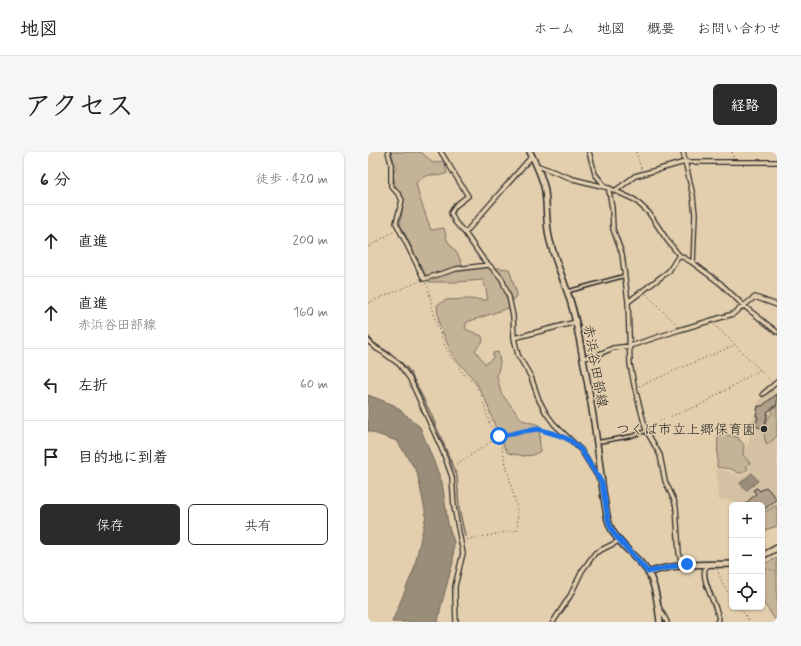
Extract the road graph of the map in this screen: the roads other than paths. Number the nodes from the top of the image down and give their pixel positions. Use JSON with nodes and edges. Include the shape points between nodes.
{"nodes":[{"id":1,"x":388,"y":152,"type":"edge"},
{"id":2,"x":441,"y":152,"type":"edge"},
{"id":3,"x":589,"y":152,"type":"edge"},
{"id":4,"x":683,"y":152,"type":"edge"},
{"id":5,"x":531,"y":154,"type":"edge"},
{"id":6,"x":685,"y":162,"type":"junction"},
{"id":7,"x":777,"y":162,"type":"edge"},
{"id":8,"x":536,"y":166,"type":"junction"},
{"id":9,"x":604,"y":187,"type":"junction"},
{"id":10,"x":609,"y":188,"type":"junction"},
{"id":11,"x":615,"y":191,"type":"junction"},
{"id":12,"x":465,"y":232,"type":"junction"},
{"id":13,"x":679,"y":255,"type":"junction"},
{"id":14,"x":693,"y":263,"type":"junction"},
{"id":15,"x":488,"y":265,"type":"junction"},
{"id":16,"x":625,"y":276,"type":"junction"},
{"id":17,"x":568,"y":292,"type":"junction"},
{"id":18,"x":628,"y":302,"type":"junction"},
{"id":19,"x":777,"y":305,"type":"edge"},
{"id":20,"x":744,"y":306,"type":"junction"},
{"id":21,"x":576,"y":322,"type":"junction"},
{"id":22,"x":777,"y":332,"type":"edge"},
{"id":23,"x":514,"y":338,"type":"junction"},
{"id":24,"x":368,"y":342,"type":"edge"},
{"id":25,"x":630,"y":346,"type":"junction"},
{"id":26,"x":583,"y":358,"type":"junction"},
{"id":27,"x":776,"y":383,"type":"edge"},
{"id":28,"x":763,"y":394,"type":"dead end"},
{"id":29,"x":646,"y":430,"type":"junction"},
{"id":30,"x":597,"y":442,"type":"junction"},
{"id":31,"x":602,"y":483,"type":"junction"},
{"id":32,"x":619,"y":541,"type":"junction"},
{"id":33,"x":777,"y":548,"type":"edge"},
{"id":34,"x":765,"y":554,"type":"edge"},
{"id":35,"x":709,"y":564,"type":"junction"},
{"id":36,"x":729,"y":564,"type":"edge"},
{"id":37,"x":682,"y":565,"type":"junction"},
{"id":38,"x":648,"y":572,"type":"junction"},
{"id":39,"x":658,"y":606,"type":"junction"},
{"id":40,"x":456,"y":622,"type":"edge"},
{"id":41,"x":552,"y":622,"type":"edge"},
{"id":42,"x":660,"y":622,"type":"edge"},
{"id":43,"x":667,"y":622,"type":"edge"},
{"id":44,"x":717,"y":622,"type":"edge"}],
"edges":[{"from":1,"to":15,"type":"street","via":[[391,186],[402,200],[396,223],[424,279],[456,269]]},
{"from":2,"to":12,"type":"street","via":[[468,196],[450,213],[454,222]]},
{"from":3,"to":9,"type":"street","via":[[595,174]]},
{"from":4,"to":6,"type":"street"},
{"from":5,"to":8,"type":"main road","name":"赤浜谷田部線"},
{"from":5,"to":12,"type":"street"},
{"from":6,"to":7,"type":"street"},
{"from":6,"to":11,"type":"street","via":[[635,176]]},
{"from":6,"to":14,"type":"street","via":[[695,214]]},
{"from":8,"to":9,"type":"street"},
{"from":8,"to":17,"type":"main road","name":"赤浜谷田部線","via":[[545,191],[549,237]]},
{"from":9,"to":10,"type":"street"},
{"from":10,"to":11,"type":"street"},
{"from":10,"to":16,"type":"street","via":[[613,229],[622,254]]},
{"from":11,"to":13,"type":"street","via":[[636,200],[649,213]]},
{"from":12,"to":15,"type":"street"},
{"from":13,"to":14,"type":"street"},
{"from":13,"to":18,"type":"street","via":[[669,271]]},
{"from":14,"to":20,"type":"street","via":[[720,283]]},
{"from":15,"to":23,"type":"street","via":[[502,279],[512,316]]},
{"from":16,"to":17,"type":"lane"},
{"from":16,"to":18,"type":"street"},
{"from":17,"to":21,"type":"main road","name":"赤浜谷田部線"},
{"from":18,"to":25,"type":"street"},
{"from":19,"to":20,"type":"street","via":[[755,297]]},
{"from":20,"to":22,"type":"street"},
{"from":20,"to":25,"type":"street","via":[[733,314]]},
{"from":21,"to":23,"type":"street"},
{"from":21,"to":26,"type":"main road","name":"赤浜谷田部線"},
{"from":23,"to":31,"type":"street","via":[[518,355],[531,377],[546,413],[581,450]]},
{"from":24,"to":40,"type":"street","via":[[399,364],[410,379],[452,477],[454,507],[463,552],[455,586]]},
{"from":25,"to":26,"type":"street","via":[[613,348]]},
{"from":25,"to":29,"type":"street","via":[[634,387]]},
{"from":26,"to":30,"type":"main road","name":"赤浜谷田部線"},
{"from":27,"to":28,"type":"street"},
{"from":29,"to":30,"type":"lane","via":[[632,436]]},
{"from":29,"to":37,"type":"street","via":[[660,455],[665,482],[676,507]]},
{"from":30,"to":31,"type":"main road","name":"赤浜谷田部線"},
{"from":31,"to":32,"type":"main road","name":"赤浜谷田部線","via":[[610,526]]},
{"from":32,"to":38,"type":"main road","name":"赤浜谷田部線"},
{"from":32,"to":41,"type":"street","via":[[591,558]]},
{"from":33,"to":34,"type":"main road"},
{"from":35,"to":36,"type":"main road"},
{"from":35,"to":37,"type":"main road"},
{"from":35,"to":44,"type":"street","via":[[704,576],[718,613]]},
{"from":37,"to":38,"type":"main road"},
{"from":38,"to":39,"type":"main road","name":"赤浜谷田部線"},
{"from":39,"to":42,"type":"main road","name":"赤浜谷田部線"},
{"from":39,"to":43,"type":"street"}]}
